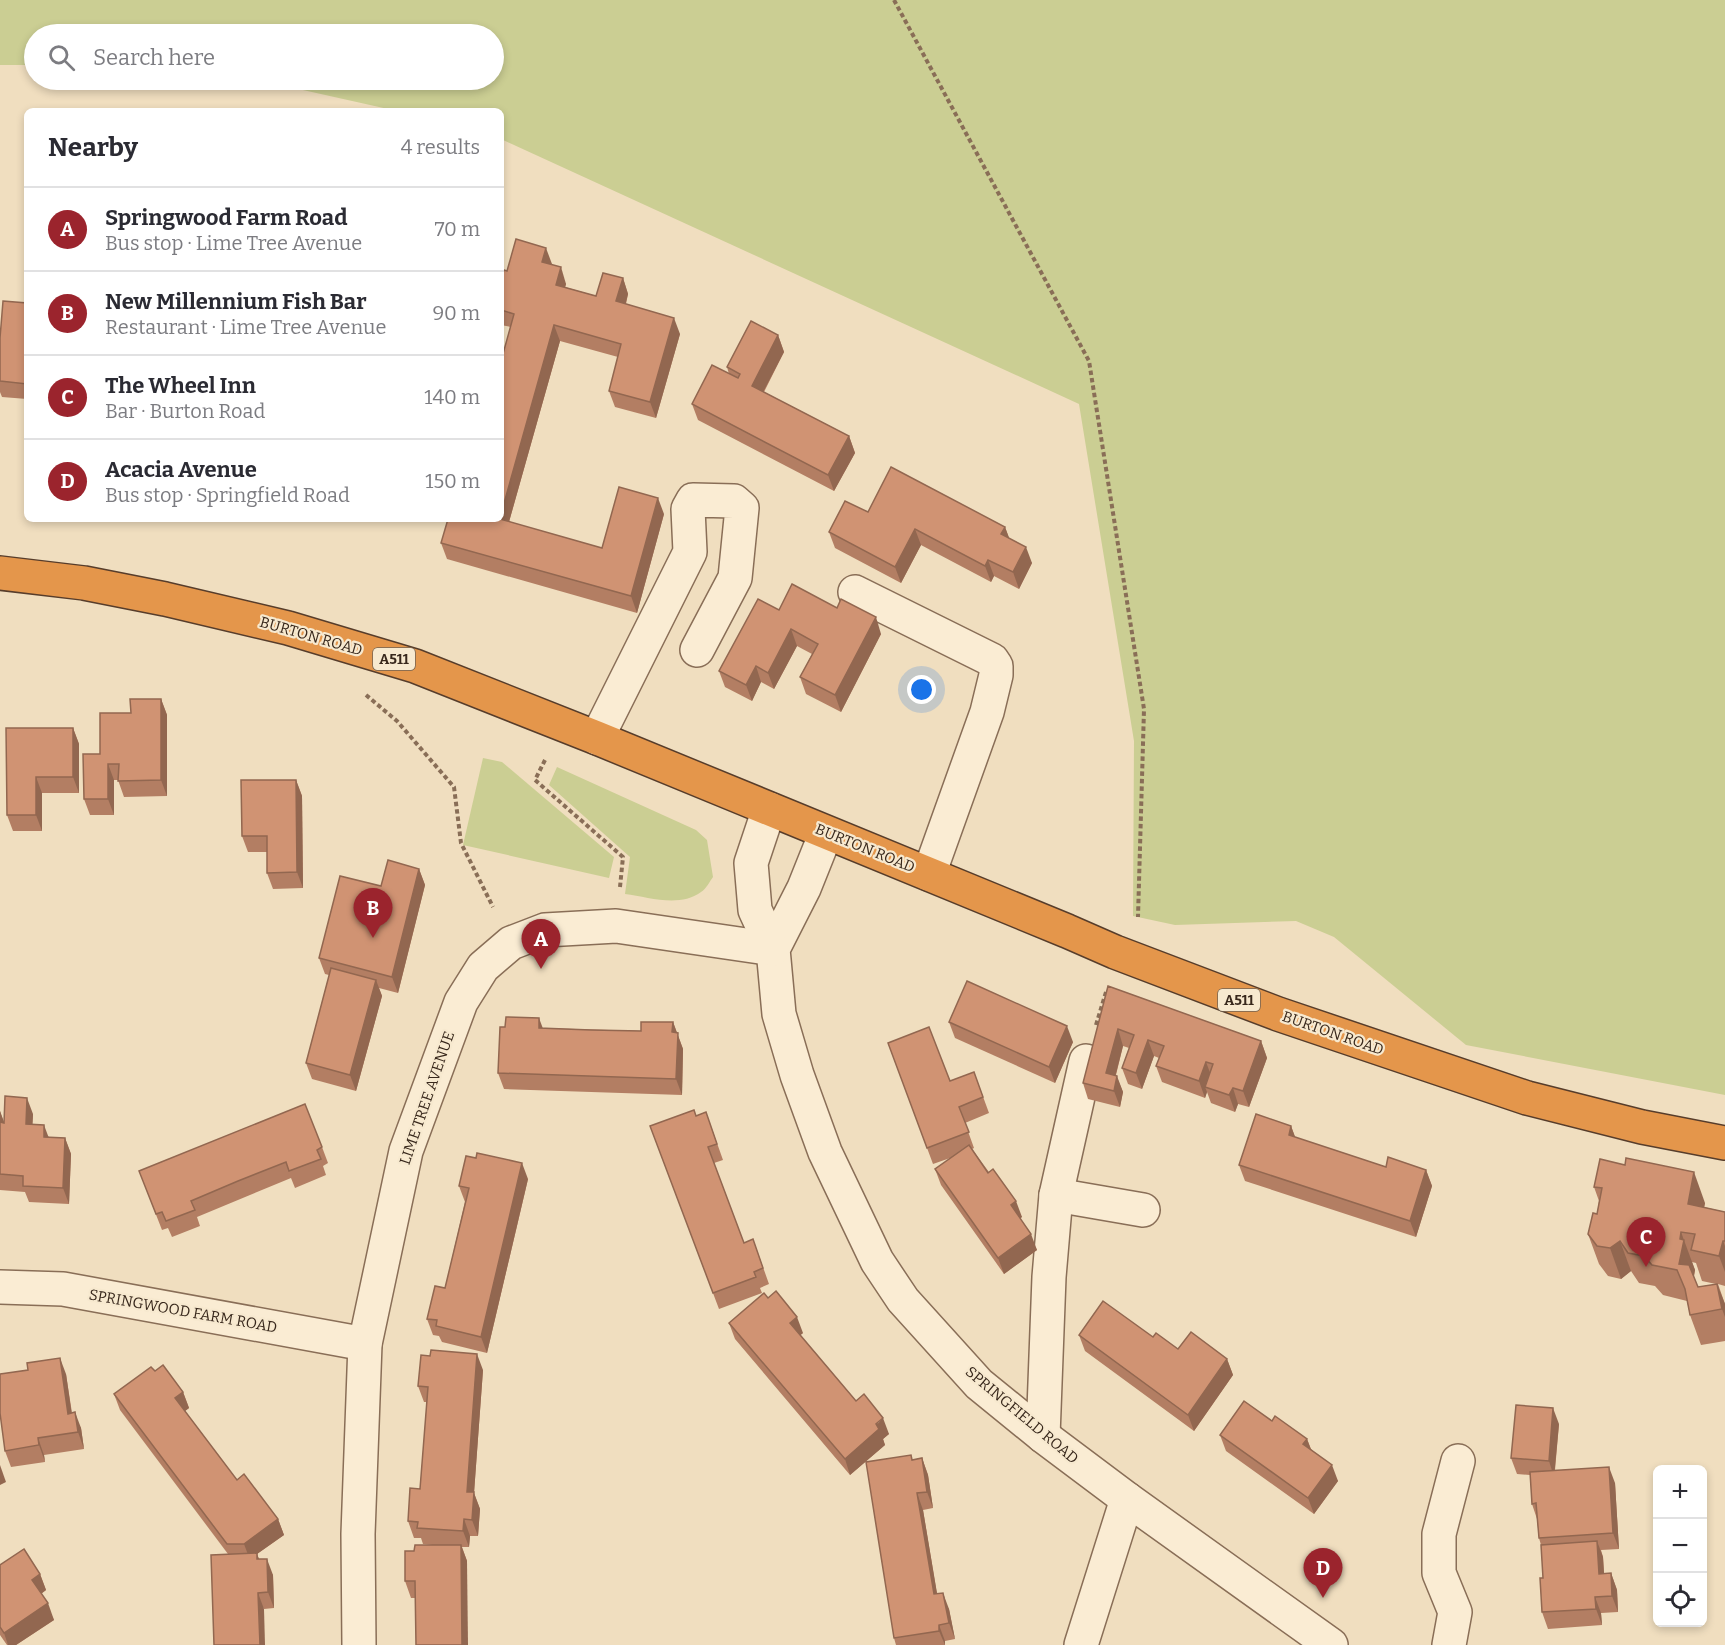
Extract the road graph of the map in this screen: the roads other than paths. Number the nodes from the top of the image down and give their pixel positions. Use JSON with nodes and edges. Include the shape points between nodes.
{"nodes":[{"id":1,"x":0,"y":573,"type":"edge"},
{"id":2,"x":855,"y":592,"type":"dead end"},
{"id":3,"x":697,"y":650,"type":"dead end"},
{"id":4,"x":597,"y":738,"type":"junction"},
{"id":5,"x":769,"y":809,"type":"junction"},
{"id":6,"x":826,"y":833,"type":"junction"},
{"id":7,"x":929,"y":874,"type":"junction"},
{"id":8,"x":773,"y":949,"type":"junction"},
{"id":9,"x":1086,"y":1060,"type":"edge"},
{"id":10,"x":1725,"y":1143,"type":"edge"},
{"id":11,"x":1056,"y":1195,"type":"junction"},
{"id":12,"x":1143,"y":1210,"type":"dead end"},
{"id":13,"x":0,"y":1287,"type":"edge"},
{"id":14,"x":365,"y":1344,"type":"junction"},
{"id":15,"x":1043,"y":1436,"type":"junction"},
{"id":16,"x":1458,"y":1461,"type":"dead end"},
{"id":17,"x":1127,"y":1499,"type":"junction"},
{"id":18,"x":359,"y":1645,"type":"edge"},
{"id":19,"x":1081,"y":1645,"type":"edge"},
{"id":20,"x":1331,"y":1645,"type":"edge"},
{"id":21,"x":1449,"y":1645,"type":"edge"}],
"edges":[{"from":1,"to":4,"type":"highway","name":"BURTON ROAD","number":"A511","via":[[84,583],[288,627],[415,666]]},
{"from":2,"to":7,"type":"street","via":[[992,660],[996,666],[987,712]]},
{"from":3,"to":4,"type":"street","via":[[735,578],[742,508],[734,501],[693,500],[688,509],[690,552]]},
{"from":4,"to":5,"type":"highway","name":"BURTON ROAD","number":"A511"},
{"from":5,"to":6,"type":"highway","name":"BURTON ROAD","number":"A511"},
{"from":5,"to":8,"type":"street","via":[[751,864],[755,910]]},
{"from":6,"to":7,"type":"highway","name":"BURTON ROAD","number":"A511"},
{"from":6,"to":8,"type":"street"},
{"from":7,"to":10,"type":"highway","name":"BURTON ROAD","number":"A511","via":[[1115,952],[1301,1022],[1527,1098]]},
{"from":8,"to":14,"type":"street","name":"LIME TREE AVENUE","via":[[616,926],[545,930],[511,943],[483,967],[461,1002],[410,1140]]},
{"from":8,"to":15,"type":"street","name":"SPRINGFIELD ROAD","via":[[779,1014],[797,1075],[825,1152],[877,1261],[903,1300],[979,1384]]},
{"from":9,"to":11,"type":"street"},
{"from":11,"to":12,"type":"street"},
{"from":11,"to":15,"type":"street"},
{"from":13,"to":14,"type":"street","name":"SPRINGWOOD FARM ROAD","via":[[63,1289]]},
{"from":14,"to":18,"type":"street","name":"LIME TREE AVENUE","via":[[358,1534]]},
{"from":15,"to":17,"type":"street","name":"SPRINGFIELD ROAD"},
{"from":16,"to":21,"type":"street","via":[[1439,1534],[1439,1573],[1455,1612]]},
{"from":17,"to":19,"type":"street"},
{"from":17,"to":20,"type":"street","name":"SPRINGFIELD ROAD"}]}
